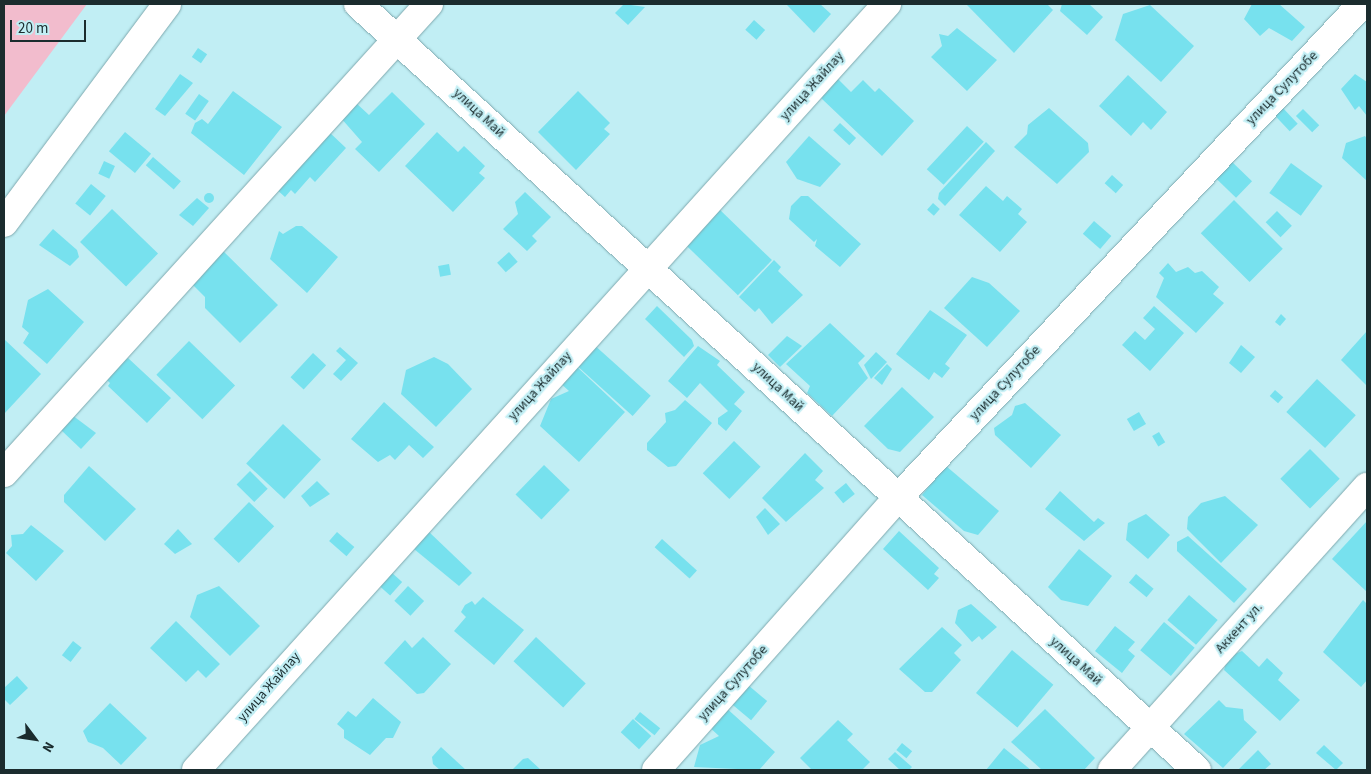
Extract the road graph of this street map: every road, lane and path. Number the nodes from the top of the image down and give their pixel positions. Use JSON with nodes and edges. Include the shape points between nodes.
{"nodes":[{"id":1,"x":167,"y":4,"type":"edge"},
{"id":2,"x":358,"y":4,"type":"edge"},
{"id":3,"x":429,"y":4,"type":"edge"},
{"id":4,"x":887,"y":4,"type":"edge"},
{"id":5,"x":1362,"y":4,"type":"edge"},
{"id":6,"x":397,"y":38,"type":"junction"},
{"id":7,"x":4,"y":224,"type":"edge"},
{"id":8,"x":646,"y":267,"type":"junction"},
{"id":9,"x":4,"y":473,"type":"edge"},
{"id":10,"x":1367,"y":487,"type":"edge"},
{"id":11,"x":897,"y":499,"type":"junction"},
{"id":12,"x":1150,"y":728,"type":"junction"},
{"id":13,"x":196,"y":770,"type":"edge"},
{"id":14,"x":656,"y":770,"type":"edge"},
{"id":15,"x":1112,"y":770,"type":"edge"},
{"id":16,"x":1197,"y":770,"type":"edge"}],
"edges":[{"from":1,"to":7,"type":"street"},
{"from":2,"to":6,"type":"street","name":"улица Май"},
{"from":3,"to":6,"type":"street"},
{"from":4,"to":8,"type":"street","name":"улица Жайлау"},
{"from":5,"to":11,"type":"street","name":"улица Сулутобе"},
{"from":6,"to":8,"type":"street","name":"улица Май"},
{"from":6,"to":9,"type":"street"},
{"from":8,"to":11,"type":"street","name":"улица Май"},
{"from":8,"to":13,"type":"street","name":"улица Жайлау"},
{"from":10,"to":12,"type":"street","name":"Аккент ул."},
{"from":11,"to":12,"type":"street","name":"улица Май"},
{"from":11,"to":14,"type":"street","name":"улица Сулутобе"},
{"from":12,"to":15,"type":"street","name":"Аккент ул."},
{"from":12,"to":16,"type":"street","name":"улица Май"}]}
